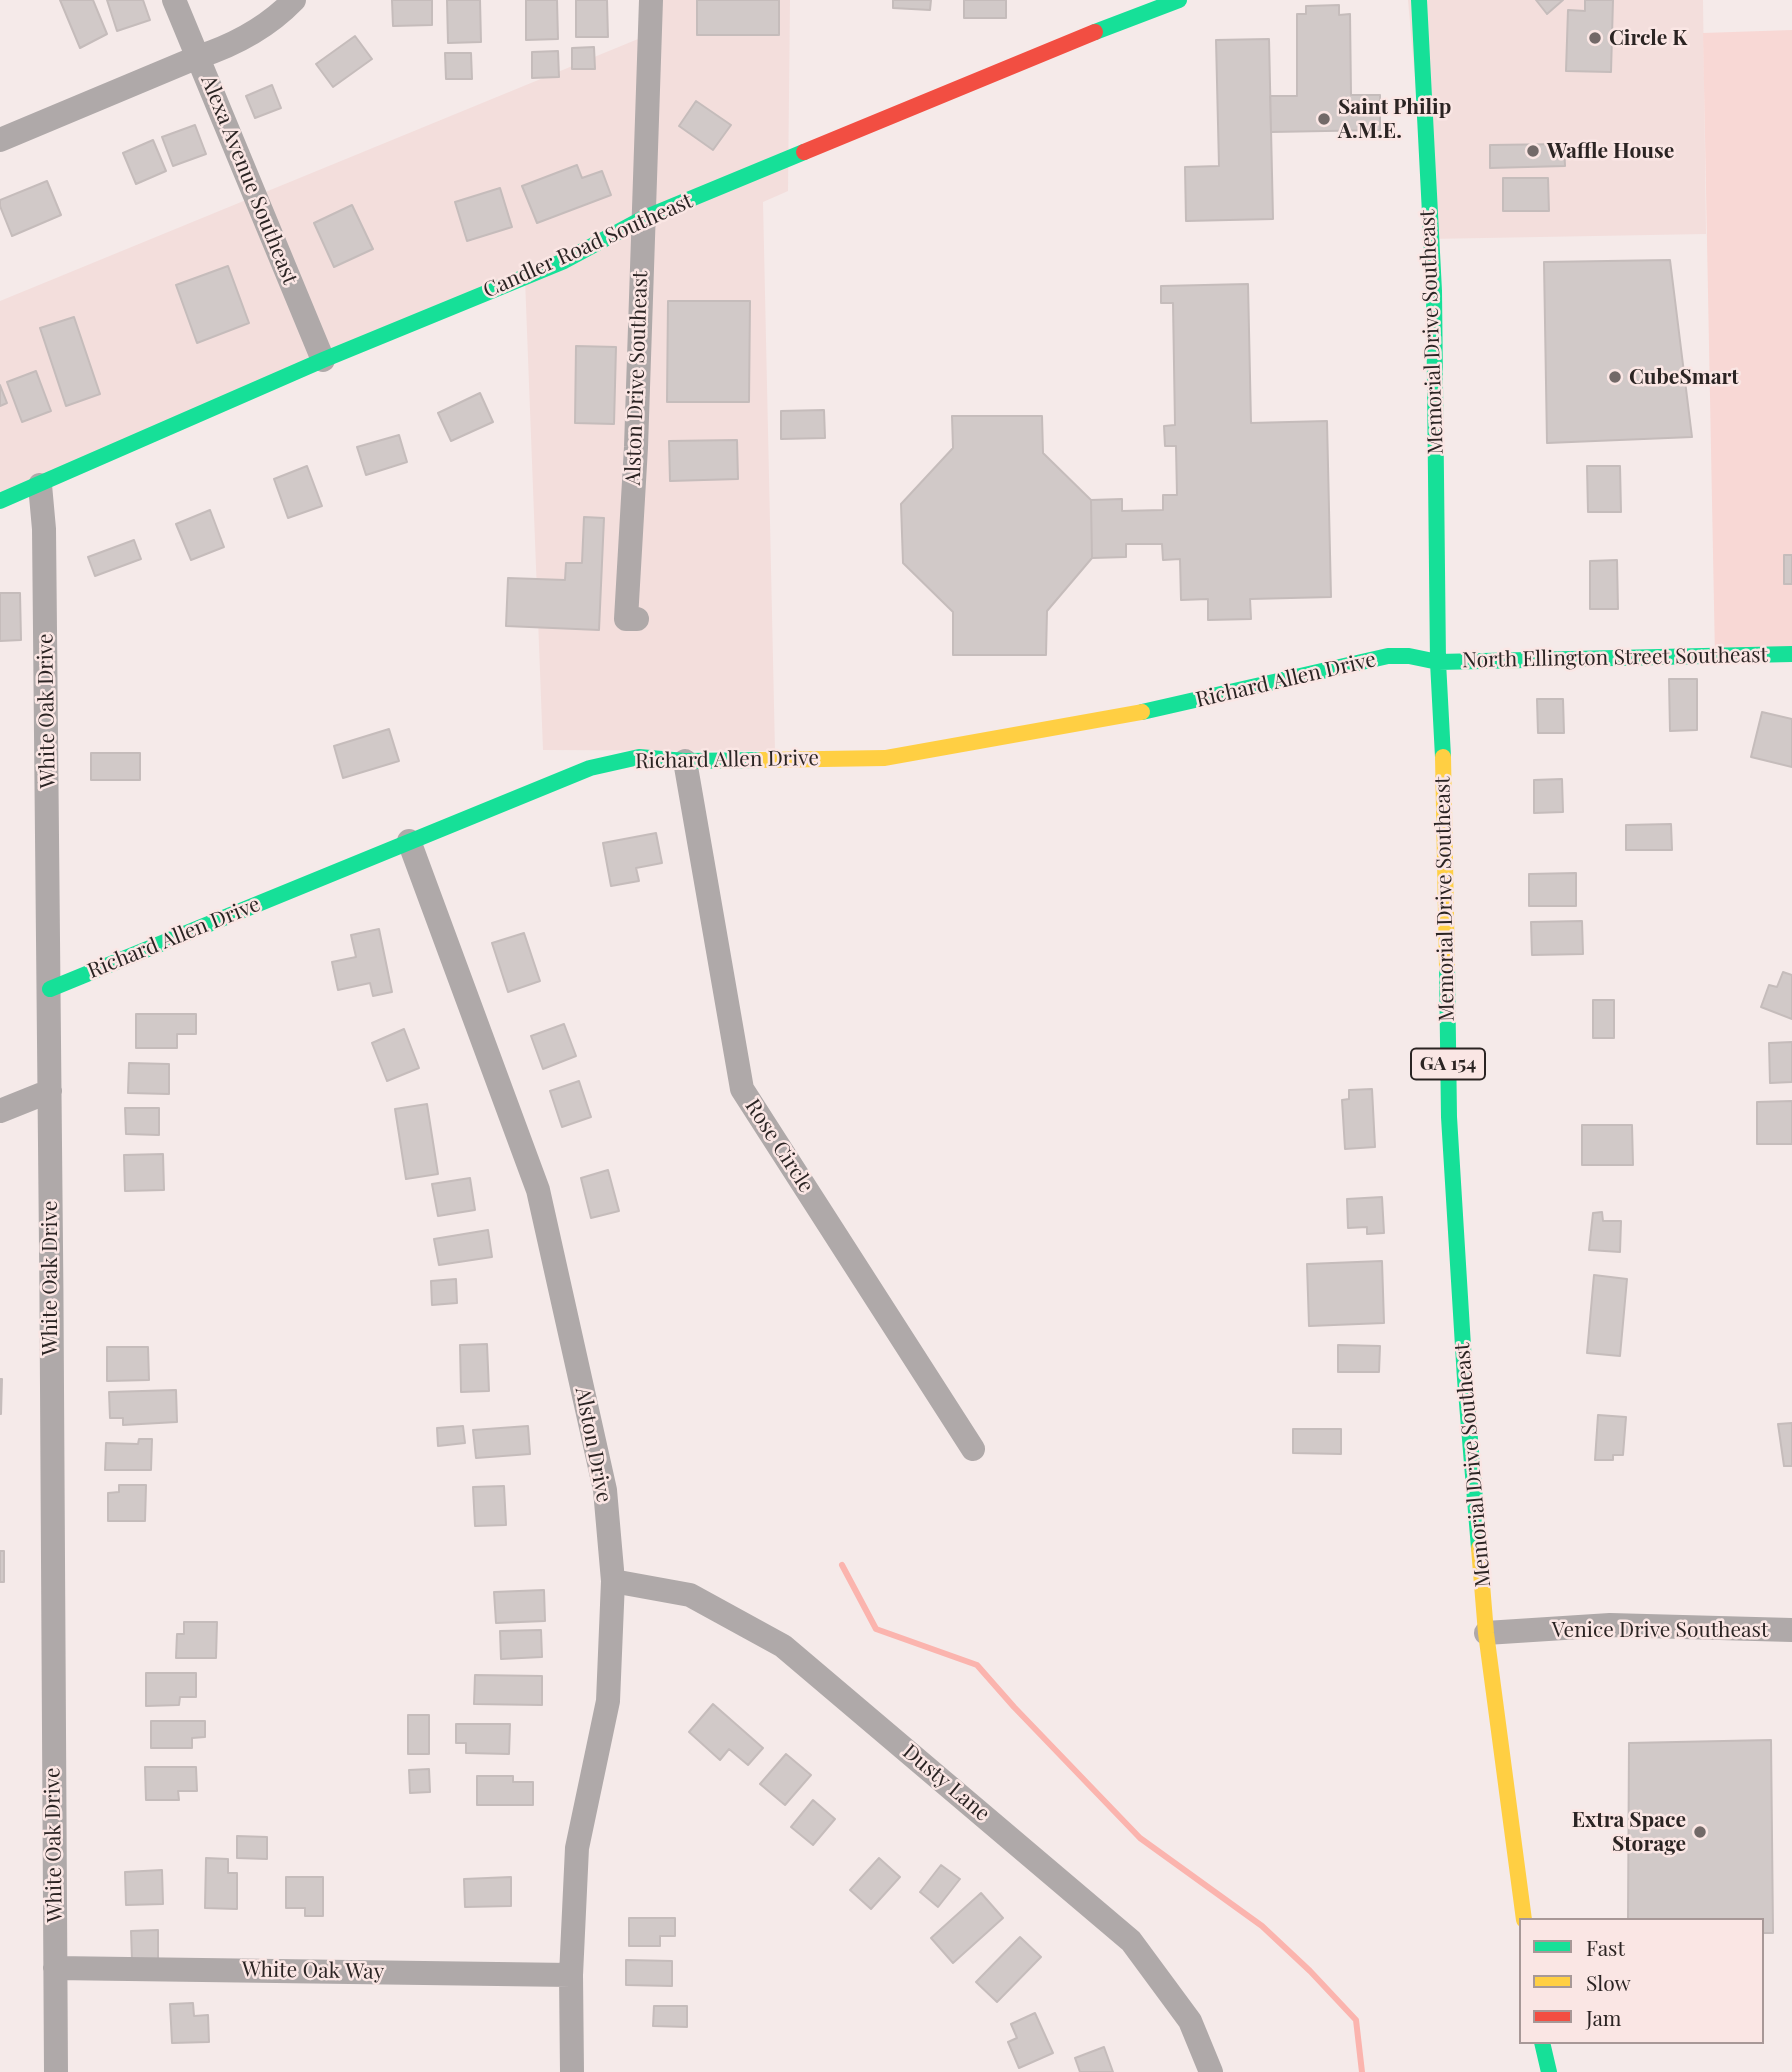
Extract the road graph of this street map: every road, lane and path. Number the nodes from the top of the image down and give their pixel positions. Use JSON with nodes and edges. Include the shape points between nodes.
{"nodes":[{"id":1,"x":174,"y":0,"type":"edge"},
{"id":2,"x":295,"y":0,"type":"edge"},
{"id":3,"x":651,"y":0,"type":"edge"},
{"id":4,"x":1179,"y":0,"type":"edge"},
{"id":5,"x":1419,"y":0,"type":"edge"},
{"id":6,"x":198,"y":57,"type":"junction"},
{"id":7,"x":0,"y":140,"type":"edge"},
{"id":8,"x":642,"y":219,"type":"junction"},
{"id":9,"x":323,"y":360,"type":"junction"},
{"id":10,"x":40,"y":485,"type":"junction"},
{"id":11,"x":0,"y":501,"type":"edge"},
{"id":12,"x":637,"y":619,"type":"dead end"},
{"id":13,"x":1792,"y":654,"type":"edge"},
{"id":14,"x":1438,"y":662,"type":"junction"},
{"id":15,"x":685,"y":761,"type":"junction"},
{"id":16,"x":409,"y":841,"type":"junction"},
{"id":17,"x":50,"y":989,"type":"junction"},
{"id":18,"x":50,"y":1091,"type":"junction"},
{"id":19,"x":0,"y":1111,"type":"edge"},
{"id":20,"x":973,"y":1449,"type":"dead end"},
{"id":21,"x":613,"y":1581,"type":"junction"},
{"id":22,"x":1792,"y":1630,"type":"edge"},
{"id":23,"x":1486,"y":1633,"type":"junction"},
{"id":24,"x":1524,"y":1918,"type":"edge"},
{"id":25,"x":55,"y":1968,"type":"junction"},
{"id":26,"x":571,"y":1975,"type":"junction"},
{"id":27,"x":1542,"y":2044,"type":"edge"},
{"id":28,"x":56,"y":2072,"type":"edge"},
{"id":29,"x":572,"y":2072,"type":"edge"},
{"id":30,"x":1211,"y":2072,"type":"edge"},
{"id":31,"x":1549,"y":2072,"type":"edge"}],
"edges":[{"from":1,"to":6,"type":"street","name":"Alexa Avenue Southeast"},
{"from":2,"to":6,"type":"street","via":[[255,32],[225,49]]},
{"from":3,"to":8,"type":"street","name":"Alston Drive Southeast"},
{"from":4,"to":8,"type":"main road","name":"Candler Road Southeast"},
{"from":5,"to":14,"type":"main road","name":"Memorial Drive Southeast","number":"GA 154","via":[[1434,291]]},
{"from":6,"to":7,"type":"street"},
{"from":6,"to":9,"type":"street","name":"Alexa Avenue Southeast"},
{"from":8,"to":9,"type":"main road","name":"Candler Road Southeast","via":[[564,261]]},
{"from":8,"to":12,"type":"street","name":"Alston Drive Southeast","via":[[626,618]]},
{"from":9,"to":10,"type":"main road","name":"Candler Road Southeast"},
{"from":10,"to":11,"type":"main road","name":"Candler Road Southeast"},
{"from":10,"to":17,"type":"street","name":"White Oak Drive"},
{"from":13,"to":14,"type":"main road","name":"North Ellington Street Southeast"},
{"from":14,"to":15,"type":"main road","name":"Richard Allen Drive","via":[[1388,656],[1169,707],[885,758]]},
{"from":14,"to":23,"type":"main road","name":"Memorial Drive Southeast","number":"GA 154","via":[[1449,1116]]},
{"from":15,"to":16,"type":"main road","name":"Richard Allen Drive","via":[[639,757],[590,768]]},
{"from":15,"to":20,"type":"street","name":"Rose Circle","via":[[742,1088]]},
{"from":16,"to":17,"type":"main road","name":"Richard Allen Drive"},
{"from":16,"to":21,"type":"street","name":"Alston Drive","via":[[538,1190],[605,1490]]},
{"from":17,"to":18,"type":"street","name":"White Oak Drive"},
{"from":18,"to":19,"type":"street"},
{"from":18,"to":25,"type":"street","name":"White Oak Drive"},
{"from":21,"to":26,"type":"street","name":"Alston Drive","via":[[608,1701],[577,1848]]},
{"from":21,"to":30,"type":"street","name":"Dusty Lane","via":[[690,1595],[783,1646],[1131,1941],[1190,2021]]},
{"from":22,"to":23,"type":"street","name":"Venice Drive Southeast","via":[[1610,1625]]},
{"from":23,"to":24,"type":"main road","name":"Memorial Drive Southeast","number":"GA 154"},
{"from":25,"to":26,"type":"street","name":"White Oak Way"},
{"from":25,"to":28,"type":"street","name":"White Oak Drive"},
{"from":26,"to":29,"type":"street","name":"Alston Drive"},
{"from":27,"to":31,"type":"main road"}]}
